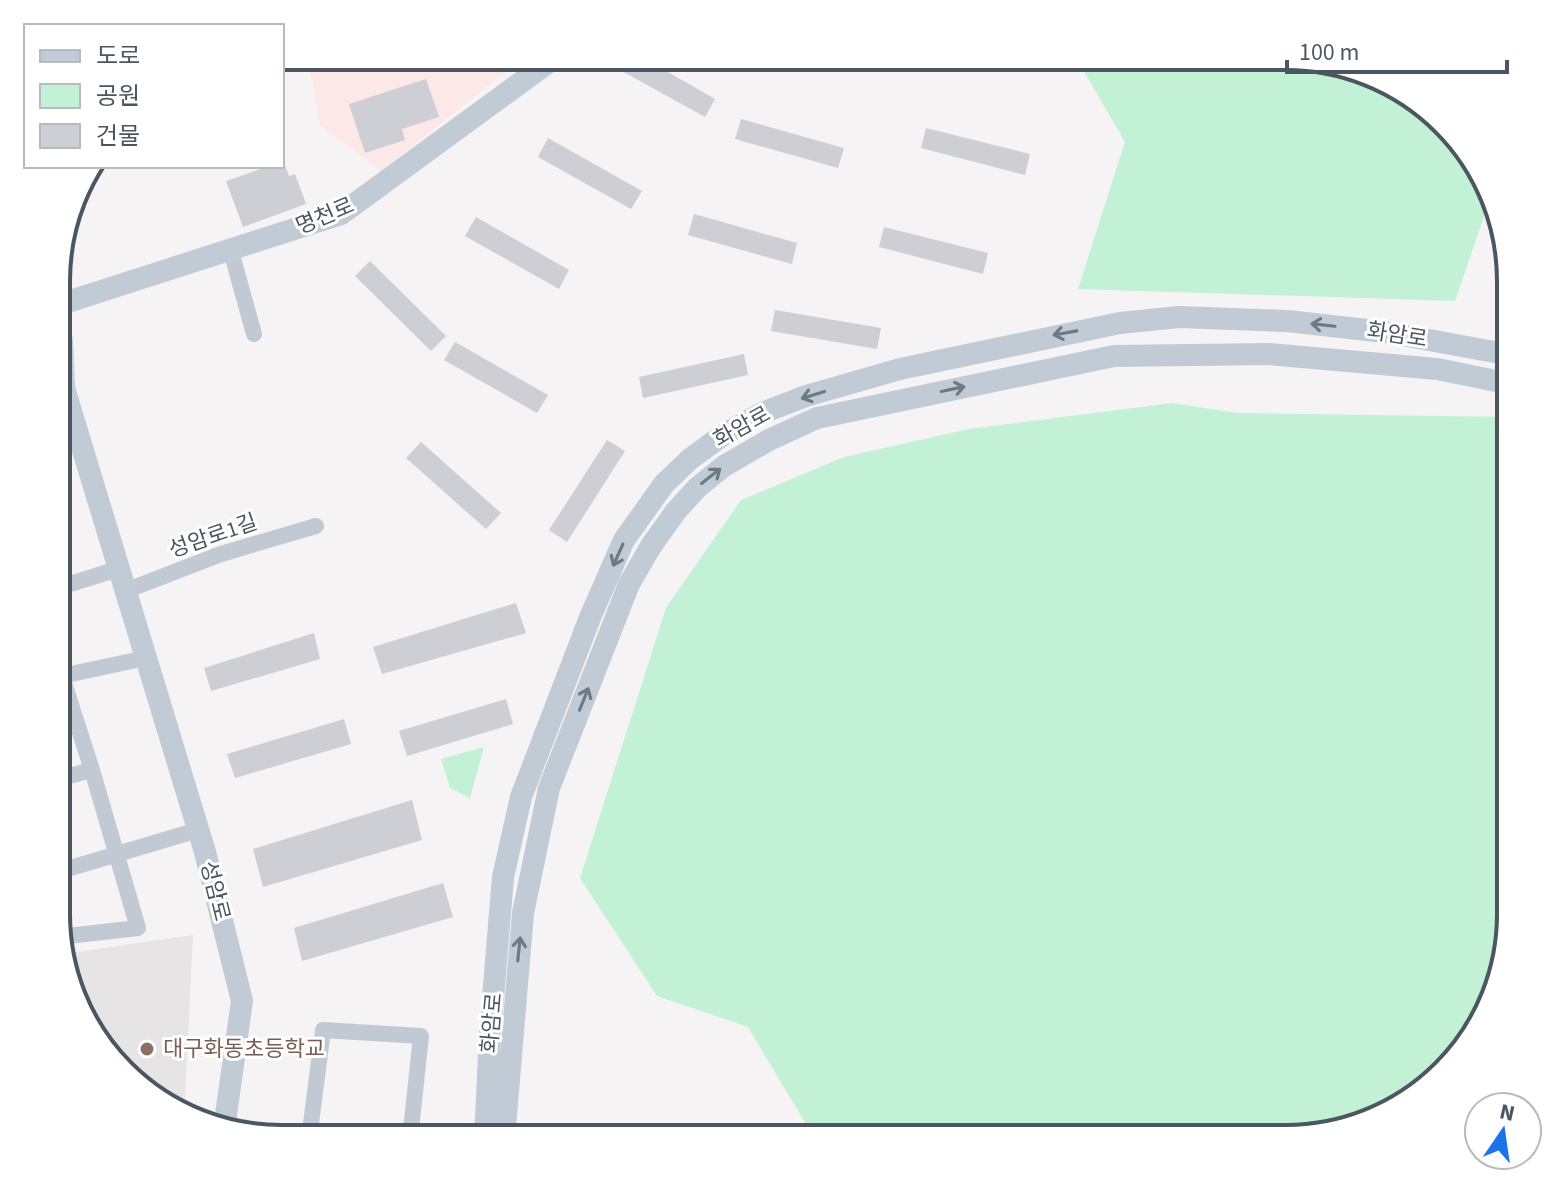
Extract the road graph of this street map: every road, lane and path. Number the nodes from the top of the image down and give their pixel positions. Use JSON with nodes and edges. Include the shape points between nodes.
{"nodes":[{"id":1,"x":538,"y":70,"type":"edge"},
{"id":2,"x":231,"y":251,"type":"junction"},
{"id":3,"x":70,"y":301,"type":"edge"},
{"id":4,"x":254,"y":334,"type":"dead end"},
{"id":5,"x":1497,"y":352,"type":"edge"},
{"id":6,"x":1497,"y":381,"type":"edge"},
{"id":7,"x":70,"y":417,"type":"edge"},
{"id":8,"x":316,"y":526,"type":"dead end"},
{"id":9,"x":118,"y":569,"type":"junction"},
{"id":10,"x":70,"y":584,"type":"edge"},
{"id":11,"x":125,"y":591,"type":"junction"},
{"id":12,"x":146,"y":658,"type":"junction"},
{"id":13,"x":70,"y":669,"type":"edge"},
{"id":14,"x":70,"y":704,"type":"edge"},
{"id":15,"x":92,"y":770,"type":"junction"},
{"id":16,"x":70,"y":776,"type":"edge"},
{"id":17,"x":198,"y":830,"type":"junction"},
{"id":18,"x":116,"y":855,"type":"junction"},
{"id":19,"x":70,"y":868,"type":"edge"},
{"id":20,"x":71,"y":936,"type":"edge"},
{"id":21,"x":226,"y":1118,"type":"edge"},
{"id":22,"x":311,"y":1125,"type":"edge"},
{"id":23,"x":411,"y":1125,"type":"edge"},
{"id":24,"x":486,"y":1125,"type":"edge"},
{"id":25,"x":505,"y":1125,"type":"edge"}],
"edges":[{"from":1,"to":2,"type":"main road","name":"명천로","via":[[341,214]]},
{"from":2,"to":3,"type":"main road","name":"명천로"},
{"from":2,"to":4,"type":"street"},
{"from":5,"to":24,"type":"main road","name":"화암로","one_way":true,"via":[[1287,321],[1179,317],[1120,323],[900,369],[806,396],[762,413],[690,459],[664,484],[624,540],[521,797],[503,877]]},
{"from":25,"to":6,"type":"main road","name":"화암로","one_way":true,"via":[[523,913],[549,788],[629,584],[676,511],[724,466],[817,418],[1114,356],[1269,354],[1437,369]]},
{"from":7,"to":9,"type":"main road","name":"성암로"},
{"from":8,"to":11,"type":"street","name":"성암로1길","via":[[221,554]]},
{"from":9,"to":10,"type":"street"},
{"from":9,"to":11,"type":"main road","name":"성암로"},
{"from":11,"to":12,"type":"main road","name":"성암로"},
{"from":12,"to":13,"type":"street"},
{"from":12,"to":17,"type":"main road","name":"성암로"},
{"from":14,"to":15,"type":"street"},
{"from":15,"to":16,"type":"street"},
{"from":15,"to":18,"type":"street"},
{"from":17,"to":18,"type":"street"},
{"from":17,"to":21,"type":"main road","name":"성암로","via":[[242,1001]]},
{"from":18,"to":19,"type":"street"},
{"from":18,"to":20,"type":"street","via":[[138,928]]},
{"from":22,"to":23,"type":"street","via":[[323,1030],[421,1036]]}]}
